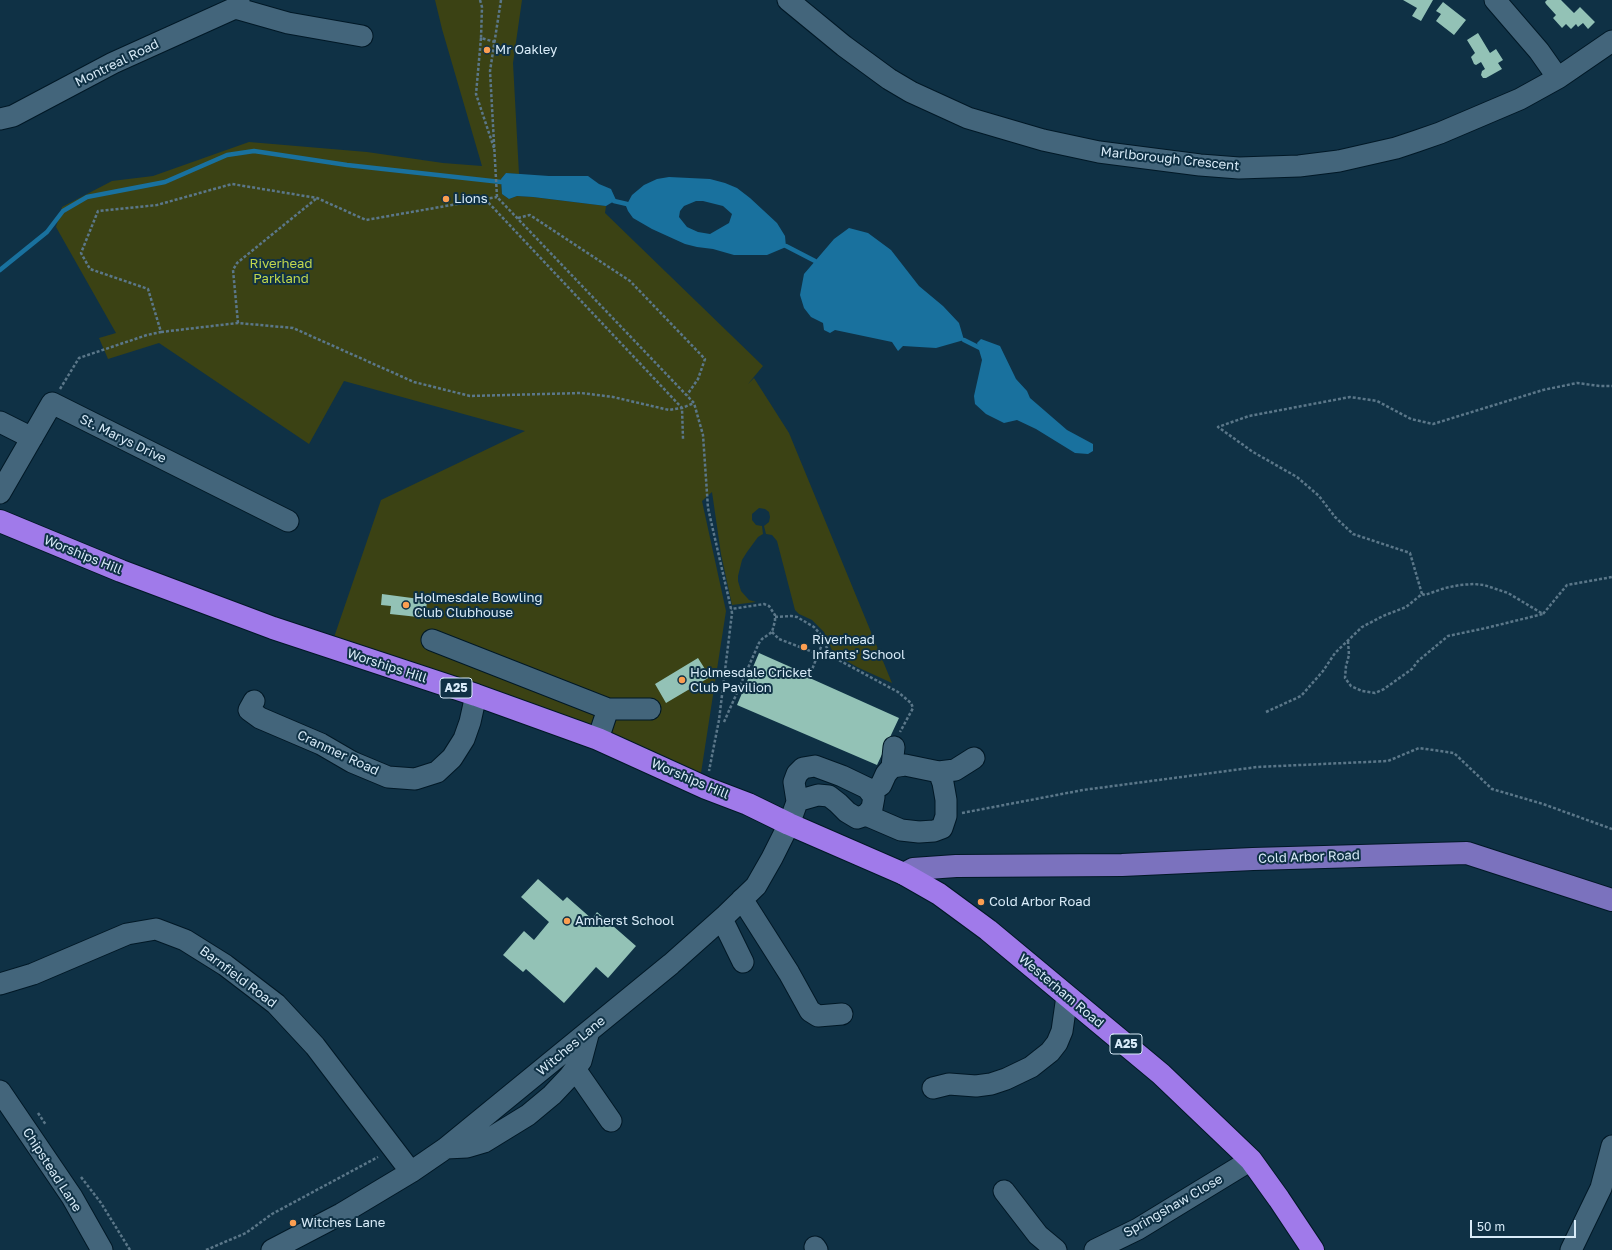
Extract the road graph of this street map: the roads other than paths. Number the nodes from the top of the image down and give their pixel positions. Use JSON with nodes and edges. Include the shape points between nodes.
{"nodes":[{"id":1,"x":788,"y":0,"type":"edge"},
{"id":2,"x":1495,"y":0,"type":"edge"},
{"id":3,"x":237,"y":4,"type":"edge"},
{"id":4,"x":362,"y":36,"type":"dead end"},
{"id":5,"x":1612,"y":41,"type":"edge"},
{"id":6,"x":1558,"y":78,"type":"junction"},
{"id":7,"x":0,"y":119,"type":"edge"},
{"id":8,"x":0,"y":422,"type":"edge"},
{"id":9,"x":32,"y":438,"type":"junction"},
{"id":10,"x":0,"y":493,"type":"edge"},
{"id":11,"x":0,"y":521,"type":"edge"},
{"id":12,"x":288,"y":521,"type":"dead end"},
{"id":13,"x":432,"y":640,"type":"dead end"},
{"id":14,"x":476,"y":695,"type":"junction"},
{"id":15,"x":608,"y":709,"type":"junction"},
{"id":16,"x":650,"y":710,"type":"dead end"},
{"id":17,"x":251,"y":712,"type":"dead end"},
{"id":18,"x":598,"y":739,"type":"junction"},
{"id":19,"x":974,"y":758,"type":"dead end"},
{"id":20,"x":939,"y":772,"type":"junction"},
{"id":21,"x":871,"y":792,"type":"junction"},
{"id":22,"x":797,"y":801,"type":"junction"},
{"id":23,"x":866,"y":815,"type":"junction"},
{"id":24,"x":789,"y":824,"type":"junction"},
{"id":25,"x":904,"y":874,"type":"junction"},
{"id":26,"x":742,"y":899,"type":"junction"},
{"id":27,"x":1612,"y":900,"type":"edge"},
{"id":28,"x":722,"y":919,"type":"junction"},
{"id":29,"x":743,"y":962,"type":"dead end"},
{"id":30,"x":0,"y":984,"type":"edge"},
{"id":31,"x":1067,"y":996,"type":"junction"},
{"id":32,"x":842,"y":1014,"type":"dead end"},
{"id":33,"x":589,"y":1031,"type":"junction"},
{"id":34,"x":575,"y":1069,"type":"junction"},
{"id":35,"x":932,"y":1088,"type":"dead end"},
{"id":36,"x":0,"y":1092,"type":"edge"},
{"id":37,"x":611,"y":1121,"type":"dead end"},
{"id":38,"x":1612,"y":1146,"type":"edge"},
{"id":39,"x":446,"y":1148,"type":"junction"},
{"id":40,"x":1251,"y":1160,"type":"junction"},
{"id":41,"x":411,"y":1172,"type":"junction"},
{"id":42,"x":1004,"y":1191,"type":"dead end"},
{"id":43,"x":278,"y":1248,"type":"edge"},
{"id":44,"x":102,"y":1250,"type":"edge"},
{"id":45,"x":1056,"y":1250,"type":"edge"},
{"id":46,"x":1095,"y":1250,"type":"edge"},
{"id":47,"x":1313,"y":1250,"type":"edge"},
{"id":48,"x":1571,"y":1250,"type":"edge"}],
"edges":[{"from":1,"to":6,"type":"street","name":"Marlborough Crescent","via":[[866,64],[911,92],[968,118],[1066,145],[1127,157],[1200,165],[1264,168],[1354,159],[1447,131],[1520,99]]},
{"from":2,"to":6,"type":"street","via":[[1539,51]]},
{"from":3,"to":4,"type":"street","name":"Montreal Road","via":[[288,23]]},
{"from":3,"to":7,"type":"street","name":"Montreal Road","via":[[113,63],[13,116]]},
{"from":5,"to":6,"type":"street","name":"Marlborough Crescent"},
{"from":8,"to":9,"type":"street"},
{"from":9,"to":10,"type":"street"},
{"from":9,"to":12,"type":"street","name":"St. Marys Drive","via":[[52,403]]},
{"from":11,"to":14,"type":"highway","name":"Worships Hill","number":"A25","via":[[121,571],[273,628]]},
{"from":13,"to":15,"type":"street"},
{"from":14,"to":17,"type":"street","name":"Cranmer Road","via":[[464,739],[452,758],[437,772],[415,779],[388,777]]},
{"from":14,"to":18,"type":"highway","name":"Worships Hill","number":"A25"},
{"from":15,"to":16,"type":"street"},
{"from":15,"to":18,"type":"street"},
{"from":18,"to":24,"type":"highway","name":"Worships Hill","number":"A25"},
{"from":19,"to":20,"type":"street","via":[[955,770]]},
{"from":20,"to":21,"type":"street","via":[[905,765],[893,757],[880,785]]},
{"from":20,"to":23,"type":"street","via":[[946,800],[946,816],[942,828],[919,832],[901,830]]},
{"from":21,"to":22,"type":"street","via":[[842,776],[816,766],[804,768],[797,774],[794,782]]},
{"from":21,"to":23,"type":"street","via":[[874,797],[872,808]]},
{"from":22,"to":23,"type":"street","via":[[818,795],[829,796],[857,818]]},
{"from":22,"to":24,"type":"street","name":"Witches Lane"},
{"from":24,"to":25,"type":"highway","name":"Worships Hill","number":"A25"},
{"from":24,"to":26,"type":"street","name":"Witches Lane","via":[[756,886]]},
{"from":25,"to":27,"type":"main road","name":"Cold Arbor Road","via":[[913,869],[956,866],[1122,866],[1467,853]]},
{"from":25,"to":31,"type":"highway","name":"Westerham Road","number":"A25","via":[[939,894],[988,930]]},
{"from":26,"to":28,"type":"street","name":"Witches Lane"},
{"from":26,"to":32,"type":"street","via":[[790,973],[810,1011],[818,1016]]},
{"from":28,"to":29,"type":"street"},
{"from":28,"to":33,"type":"street","name":"Witches Lane"},
{"from":30,"to":41,"type":"street","name":"Barnfield Road","via":[[33,974],[127,934],[156,929],[185,940],[225,965],[276,1004],[314,1046]]},
{"from":31,"to":35,"type":"street","via":[[1062,1031],[1057,1043],[1032,1067],[991,1084],[949,1084]]},
{"from":31,"to":40,"type":"highway","name":"Westerham Road","number":"A25","via":[[1161,1074]]},
{"from":33,"to":34,"type":"street","via":[[581,1061]]},
{"from":33,"to":39,"type":"street","name":"Witches Lane"},
{"from":34,"to":37,"type":"street"},
{"from":34,"to":39,"type":"street","via":[[552,1095],[499,1134],[474,1146]]},
{"from":36,"to":44,"type":"street","name":"Chipstead Lane","via":[[72,1197]]},
{"from":38,"to":48,"type":"street","via":[[1601,1188]]},
{"from":39,"to":41,"type":"street","name":"Witches Lane"},
{"from":40,"to":46,"type":"street","name":"Springshaw Close","via":[[1138,1228]]},
{"from":40,"to":47,"type":"highway","name":"Westerham Road","number":"A25"},
{"from":41,"to":43,"type":"street","name":"Witches Lane"},
{"from":42,"to":45,"type":"street","via":[[1038,1235]]}]}
